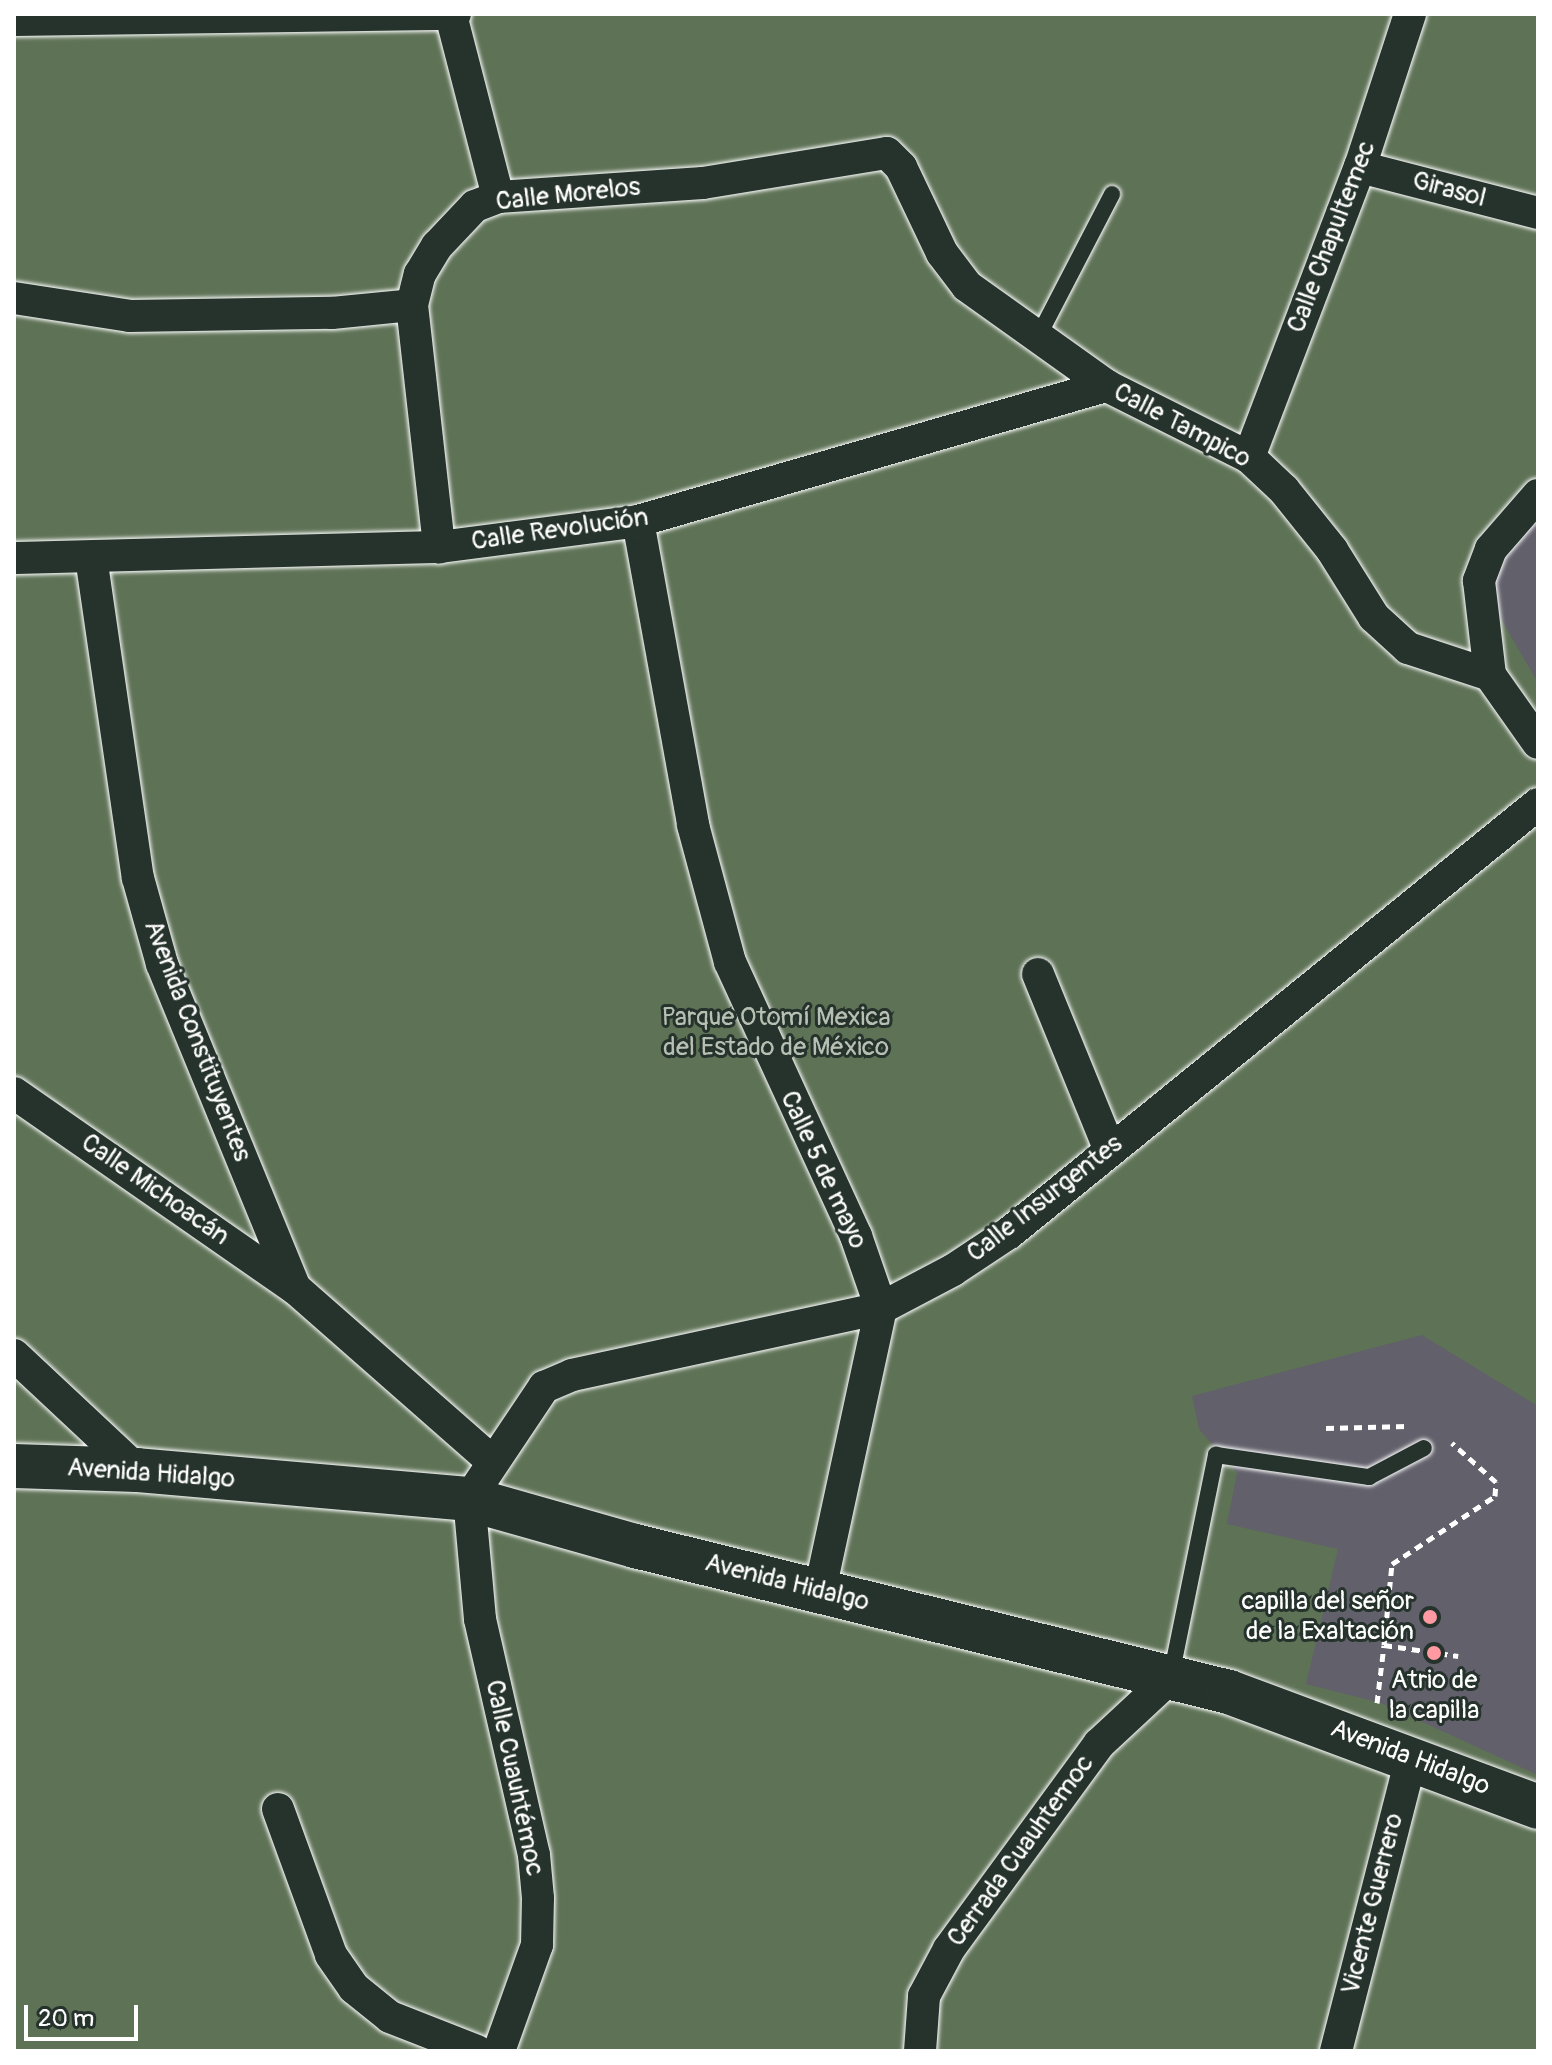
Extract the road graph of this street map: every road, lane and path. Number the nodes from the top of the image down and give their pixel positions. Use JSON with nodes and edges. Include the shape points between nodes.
{"nodes":[{"id":1,"x":1410,"y":14,"type":"edge"},
{"id":2,"x":453,"y":15,"type":"edge"},
{"id":3,"x":14,"y":20,"type":"edge"},
{"id":4,"x":891,"y":154,"type":"joint"},
{"id":5,"x":1360,"y":167,"type":"junction"},
{"id":6,"x":1112,"y":194,"type":"dead end"},
{"id":7,"x":498,"y":197,"type":"junction"},
{"id":8,"x":1538,"y":213,"type":"edge"},
{"id":9,"x":14,"y":298,"type":"edge"},
{"id":10,"x":412,"y":305,"type":"junction"},
{"id":11,"x":1038,"y":337,"type":"junction"},
{"id":12,"x":1107,"y":386,"type":"junction"},
{"id":13,"x":1249,"y":457,"type":"junction"},
{"id":14,"x":1538,"y":495,"type":"edge"},
{"id":15,"x":638,"y":521,"type":"junction"},
{"id":16,"x":439,"y":547,"type":"junction"},
{"id":17,"x":91,"y":557,"type":"junction"},
{"id":18,"x":14,"y":558,"type":"edge"},
{"id":19,"x":1490,"y":675,"type":"junction"},
{"id":20,"x":1538,"y":743,"type":"edge"},
{"id":21,"x":1538,"y":804,"type":"edge"},
{"id":22,"x":1038,"y":974,"type":"dead end"},
{"id":23,"x":14,"y":1093,"type":"edge"},
{"id":24,"x":1109,"y":1148,"type":"junction"},
{"id":25,"x":295,"y":1288,"type":"junction"},
{"id":26,"x":881,"y":1308,"type":"junction"},
{"id":27,"x":14,"y":1355,"type":"edge"},
{"id":28,"x":1420,"y":1427,"type":"dead end"},
{"id":29,"x":1326,"y":1428,"type":"dead end"},
{"id":30,"x":1445,"y":1437,"type":"dead end"},
{"id":31,"x":1424,"y":1448,"type":"dead end"},
{"id":32,"x":492,"y":1461,"type":"junction"},
{"id":33,"x":14,"y":1466,"type":"edge"},
{"id":34,"x":137,"y":1470,"type":"junction"},
{"id":35,"x":469,"y":1499,"type":"junction"},
{"id":36,"x":820,"y":1590,"type":"junction"},
{"id":37,"x":1384,"y":1645,"type":"junction"},
{"id":38,"x":1458,"y":1656,"type":"dead end"},
{"id":39,"x":1171,"y":1677,"type":"junction"},
{"id":40,"x":1392,"y":1751,"type":"junction"},
{"id":41,"x":1538,"y":1807,"type":"edge"},
{"id":42,"x":278,"y":1809,"type":"dead end"},
{"id":43,"x":477,"y":2051,"type":"edge"},
{"id":44,"x":499,"y":2051,"type":"edge"},
{"id":45,"x":920,"y":2051,"type":"edge"},
{"id":46,"x":1336,"y":2051,"type":"edge"}],
"edges":[{"from":1,"to":5,"type":"street","name":"Calle Chapultemec"},
{"from":2,"to":3,"type":"street"},
{"from":2,"to":7,"type":"street"},
{"from":4,"to":7,"type":"street","name":"Calle Morelos","via":[[703,183]]},
{"from":4,"to":11,"type":"street","name":"Calle Tampico","via":[[942,253],[967,286]]},
{"from":5,"to":8,"type":"street","name":"Girasol"},
{"from":5,"to":13,"type":"street","name":"Calle Chapultemec"},
{"from":6,"to":11,"type":"lane"},
{"from":7,"to":10,"type":"street","name":"Calle Morelos","via":[[475,206],[437,246],[420,274]]},
{"from":9,"to":10,"type":"street","via":[[130,316],[332,313]]},
{"from":10,"to":16,"type":"street"},
{"from":11,"to":12,"type":"street","name":"Calle Tampico"},
{"from":12,"to":13,"type":"street","name":"Calle Tampico"},
{"from":12,"to":15,"type":"street","name":"Calle Revolución"},
{"from":13,"to":19,"type":"street","name":"Calle Tampico","via":[[1284,490],[1385,627],[1408,648]]},
{"from":14,"to":19,"type":"street","via":[[1491,549],[1479,581]]},
{"from":15,"to":16,"type":"street","name":"Calle Revolución"},
{"from":15,"to":26,"type":"street","name":"Calle 5 de mayo","via":[[693,825],[730,962],[856,1236]]},
{"from":16,"to":17,"type":"street","name":"Calle Revolución"},
{"from":17,"to":18,"type":"street"},
{"from":17,"to":25,"type":"street","name":"Avenida Constituyentes","via":[[138,878],[162,964]]},
{"from":19,"to":20,"type":"street"},
{"from":21,"to":24,"type":"street","name":"Calle Insurgentes"},
{"from":22,"to":24,"type":"street"},
{"from":23,"to":25,"type":"street","name":"Calle Michoacán"},
{"from":24,"to":26,"type":"street","name":"Calle Insurgentes","via":[[1009,1233]]},
{"from":25,"to":32,"type":"street","name":"Avenida Constituyentes"},
{"from":26,"to":32,"type":"street","name":"Calle Insurgentes","via":[[572,1375],[544,1387]]},
{"from":26,"to":36,"type":"street"},
{"from":27,"to":34,"type":"street"},
{"from":28,"to":29,"type":"path"},
{"from":30,"to":37,"type":"path","via":[[1496,1482],[1495,1496],[1392,1564]]},
{"from":31,"to":39,"type":"lane","via":[[1369,1477],[1216,1455]]},
{"from":32,"to":35,"type":"street","name":"Calle Insurgentes"},
{"from":33,"to":34,"type":"main road","name":"Avenida Hidalgo"},
{"from":34,"to":35,"type":"main road","name":"Avenida Hidalgo"},
{"from":35,"to":36,"type":"main road","name":"Avenida Hidalgo"},
{"from":35,"to":44,"type":"street","name":"Calle Cuauhtémoc","via":[[480,1619],[534,1855],[538,1898],[537,1945]]},
{"from":36,"to":39,"type":"main road","name":"Avenida Hidalgo"},
{"from":37,"to":38,"type":"path"},
{"from":37,"to":40,"type":"path"},
{"from":39,"to":40,"type":"main road","name":"Avenida Hidalgo","via":[[1229,1692]]},
{"from":39,"to":45,"type":"street","name":"Cerrada Cuauhtemoc","via":[[1099,1744],[949,1949],[924,1996]]},
{"from":40,"to":41,"type":"main road","name":"Avenida Hidalgo"},
{"from":40,"to":46,"type":"street","name":"Vicente Guerrero"},
{"from":42,"to":43,"type":"street","via":[[331,1955],[354,1988],[390,2017]]}]}
